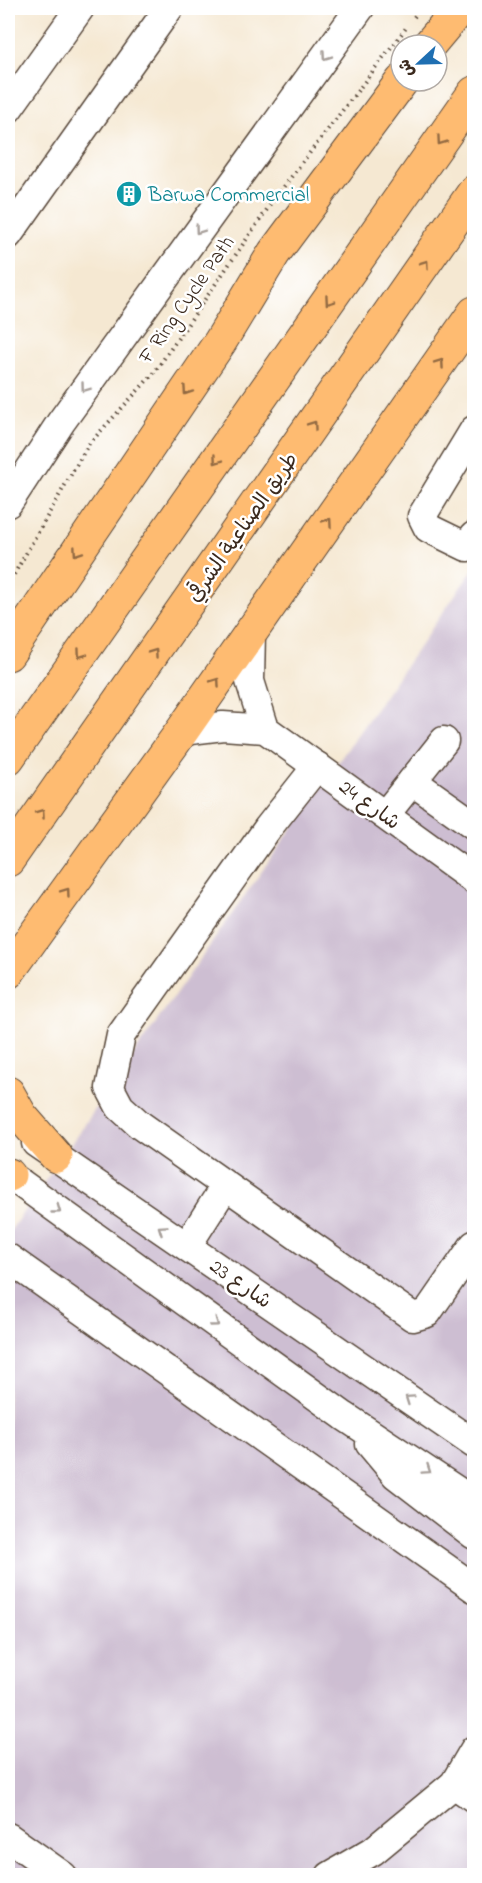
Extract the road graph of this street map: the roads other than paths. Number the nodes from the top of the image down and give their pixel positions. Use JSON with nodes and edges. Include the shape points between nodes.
{"nodes":[{"id":1,"x":80,"y":8,"type":"edge"},
{"id":2,"x":170,"y":8,"type":"edge"},
{"id":3,"x":360,"y":8,"type":"edge"},
{"id":4,"x":460,"y":8,"type":"edge"},
{"id":5,"x":439,"y":33,"type":"edge"},
{"id":6,"x":393,"y":93,"type":"edge"},
{"id":7,"x":474,"y":93,"type":"edge"},
{"id":8,"x":8,"y":109,"type":"edge"},
{"id":9,"x":474,"y":192,"type":"edge"},
{"id":10,"x":8,"y":235,"type":"edge"},
{"id":11,"x":474,"y":314,"type":"edge"},
{"id":12,"x":474,"y":430,"type":"edge"},
{"id":13,"x":8,"y":503,"type":"edge"},
{"id":14,"x":472,"y":544,"type":"edge"},
{"id":15,"x":251,"y":631,"type":"junction"},
{"id":16,"x":8,"y":654,"type":"edge"},
{"id":17,"x":265,"y":729,"type":"junction"},
{"id":18,"x":182,"y":731,"type":"junction"},
{"id":19,"x":444,"y":741,"type":"dead end"},
{"id":20,"x":8,"y":759,"type":"edge"},
{"id":21,"x":316,"y":766,"type":"junction"},
{"id":22,"x":412,"y":781,"type":"junction"},
{"id":23,"x":385,"y":815,"type":"junction"},
{"id":24,"x":474,"y":825,"type":"edge"},
{"id":25,"x":8,"y":860,"type":"edge"},
{"id":26,"x":474,"y":880,"type":"edge"},
{"id":27,"x":19,"y":943,"type":"edge"},
{"id":28,"x":8,"y":972,"type":"edge"},
{"id":29,"x":8,"y":992,"type":"edge"},
{"id":30,"x":8,"y":1093,"type":"edge"},
{"id":31,"x":8,"y":1123,"type":"edge"},
{"id":32,"x":56,"y":1156,"type":"junction"},
{"id":33,"x":8,"y":1175,"type":"edge"},
{"id":34,"x":225,"y":1186,"type":"junction"},
{"id":35,"x":474,"y":1245,"type":"edge"},
{"id":36,"x":187,"y":1246,"type":"junction"},
{"id":37,"x":8,"y":1258,"type":"edge"},
{"id":38,"x":345,"y":1416,"type":"junction"},
{"id":39,"x":474,"y":1444,"type":"edge"},
{"id":40,"x":474,"y":1502,"type":"edge"},
{"id":41,"x":474,"y":1535,"type":"edge"},
{"id":42,"x":474,"y":1588,"type":"edge"},
{"id":43,"x":474,"y":1750,"type":"edge"},
{"id":44,"x":464,"y":1791,"type":"edge"},
{"id":45,"x":8,"y":1837,"type":"edge"},
{"id":46,"x":63,"y":1875,"type":"edge"},
{"id":47,"x":330,"y":1875,"type":"edge"}],
"edges":[{"from":1,"to":8,"type":"street"},
{"from":2,"to":10,"type":"street"},
{"from":3,"to":13,"type":"street","one_way":true,"via":[[61,422]]},
{"from":4,"to":5,"type":"main road"},
{"from":6,"to":16,"type":"main road","one_way":true,"via":[[274,253],[220,342]]},
{"from":7,"to":20,"type":"main road","one_way":true},
{"from":25,"to":9,"type":"main road","name":"طريق الصناعية الشرقي","one_way":true},
{"from":15,"to":11,"type":"main road","one_way":true},
{"from":12,"to":14,"type":"street","via":[[422,516],[428,528]]},
{"from":15,"to":17,"type":"street","via":[[250,681]]},
{"from":18,"to":15,"type":"main road","one_way":true},
{"from":17,"to":18,"type":"street","via":[[224,726]]},
{"from":17,"to":21,"type":"street","name":"شارع 24"},
{"from":27,"to":18,"type":"main road","one_way":true},
{"from":19,"to":22,"type":"street"},
{"from":21,"to":23,"type":"street","name":"شارع 24"},
{"from":21,"to":34,"type":"street","via":[[267,828],[121,1035],[110,1088],[120,1107]]},
{"from":22,"to":23,"type":"street"},
{"from":22,"to":24,"type":"street"},
{"from":23,"to":26,"type":"street","name":"شارع 24"},
{"from":27,"to":28,"type":"main road"},
{"from":27,"to":29,"type":"main road"},
{"from":30,"to":32,"type":"main road","via":[[21,1116]]},
{"from":31,"to":32,"type":"street","name":"شارع 23"},
{"from":36,"to":32,"type":"street","name":"شارع 23","one_way":true},
{"from":33,"to":38,"type":"street","one_way":true},
{"from":34,"to":35,"type":"street","via":[[413,1317],[427,1313]]},
{"from":34,"to":36,"type":"street"},
{"from":39,"to":36,"type":"street","name":"شارع 23","one_way":true},
{"from":37,"to":42,"type":"street"},
{"from":38,"to":40,"type":"street","one_way":true},
{"from":38,"to":41,"type":"street","via":[[396,1475]]},
{"from":43,"to":44,"type":"street"},
{"from":44,"to":47,"type":"street","via":[[374,1851]]},
{"from":45,"to":46,"type":"street"}]}
